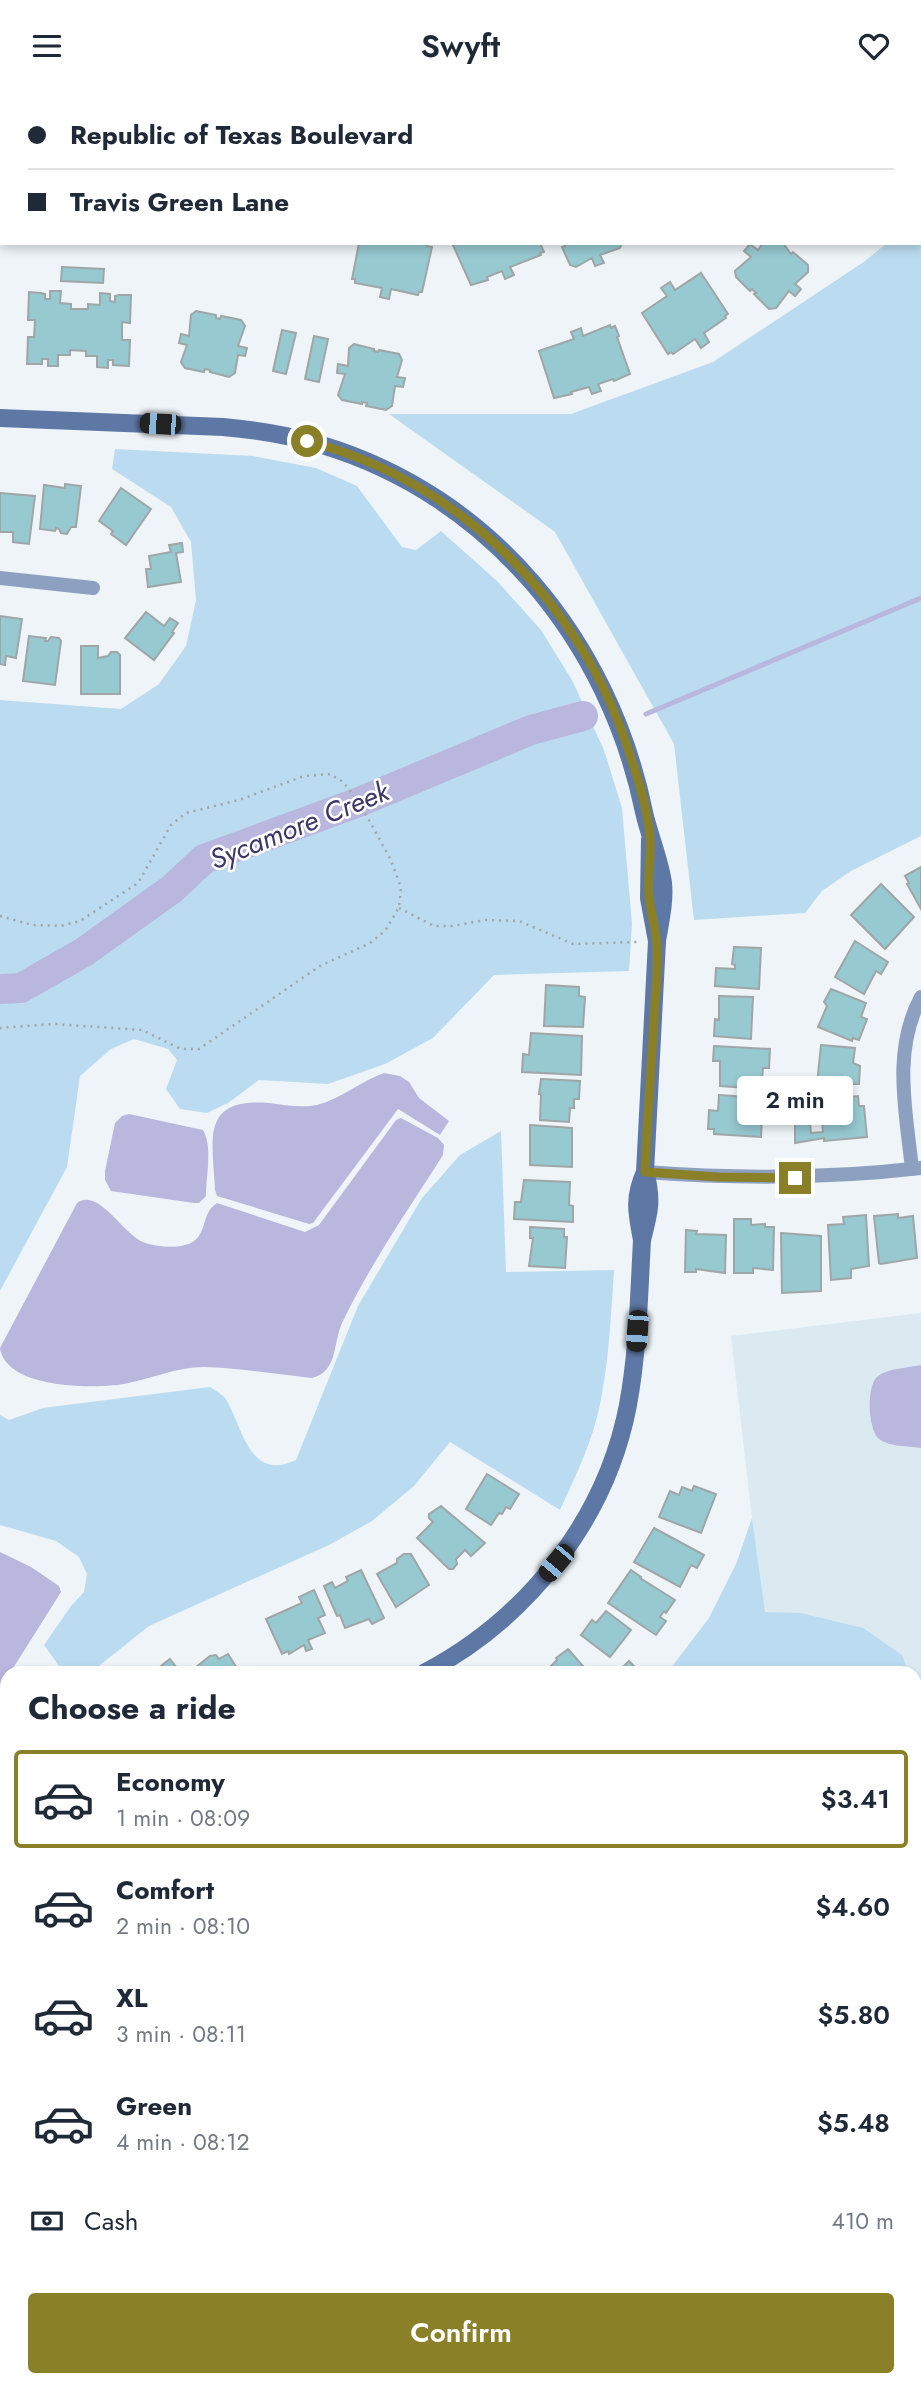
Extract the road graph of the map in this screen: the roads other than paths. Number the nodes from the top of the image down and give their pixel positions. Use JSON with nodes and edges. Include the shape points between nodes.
{"nodes":[{"id":1,"x":0,"y":418,"type":"edge"},
{"id":2,"x":0,"y":578,"type":"edge"},
{"id":3,"x":93,"y":588,"type":"dead end"},
{"id":4,"x":921,"y":997,"type":"edge"},
{"id":5,"x":916,"y":1168,"type":"edge"},
{"id":6,"x":645,"y":1172,"type":"junction"},
{"id":7,"x":436,"y":1666,"type":"edge"}],
"edges":[{"from":1,"to":6,"type":"street","via":[[258,430],[355,456],[424,489],[469,520],[549,601],[602,687],[624,738],[650,839],[649,889],[657,941]]},
{"from":2,"to":3,"type":"street"},
{"from":4,"to":5,"type":"street","via":[[908,1028],[902,1067]]},
{"from":5,"to":6,"type":"street","via":[[816,1178]]},
{"from":6,"to":7,"type":"street","via":[[636,1205],[642,1240],[635,1354],[628,1408],[612,1464],[589,1513],[556,1563],[477,1641]]}]}
